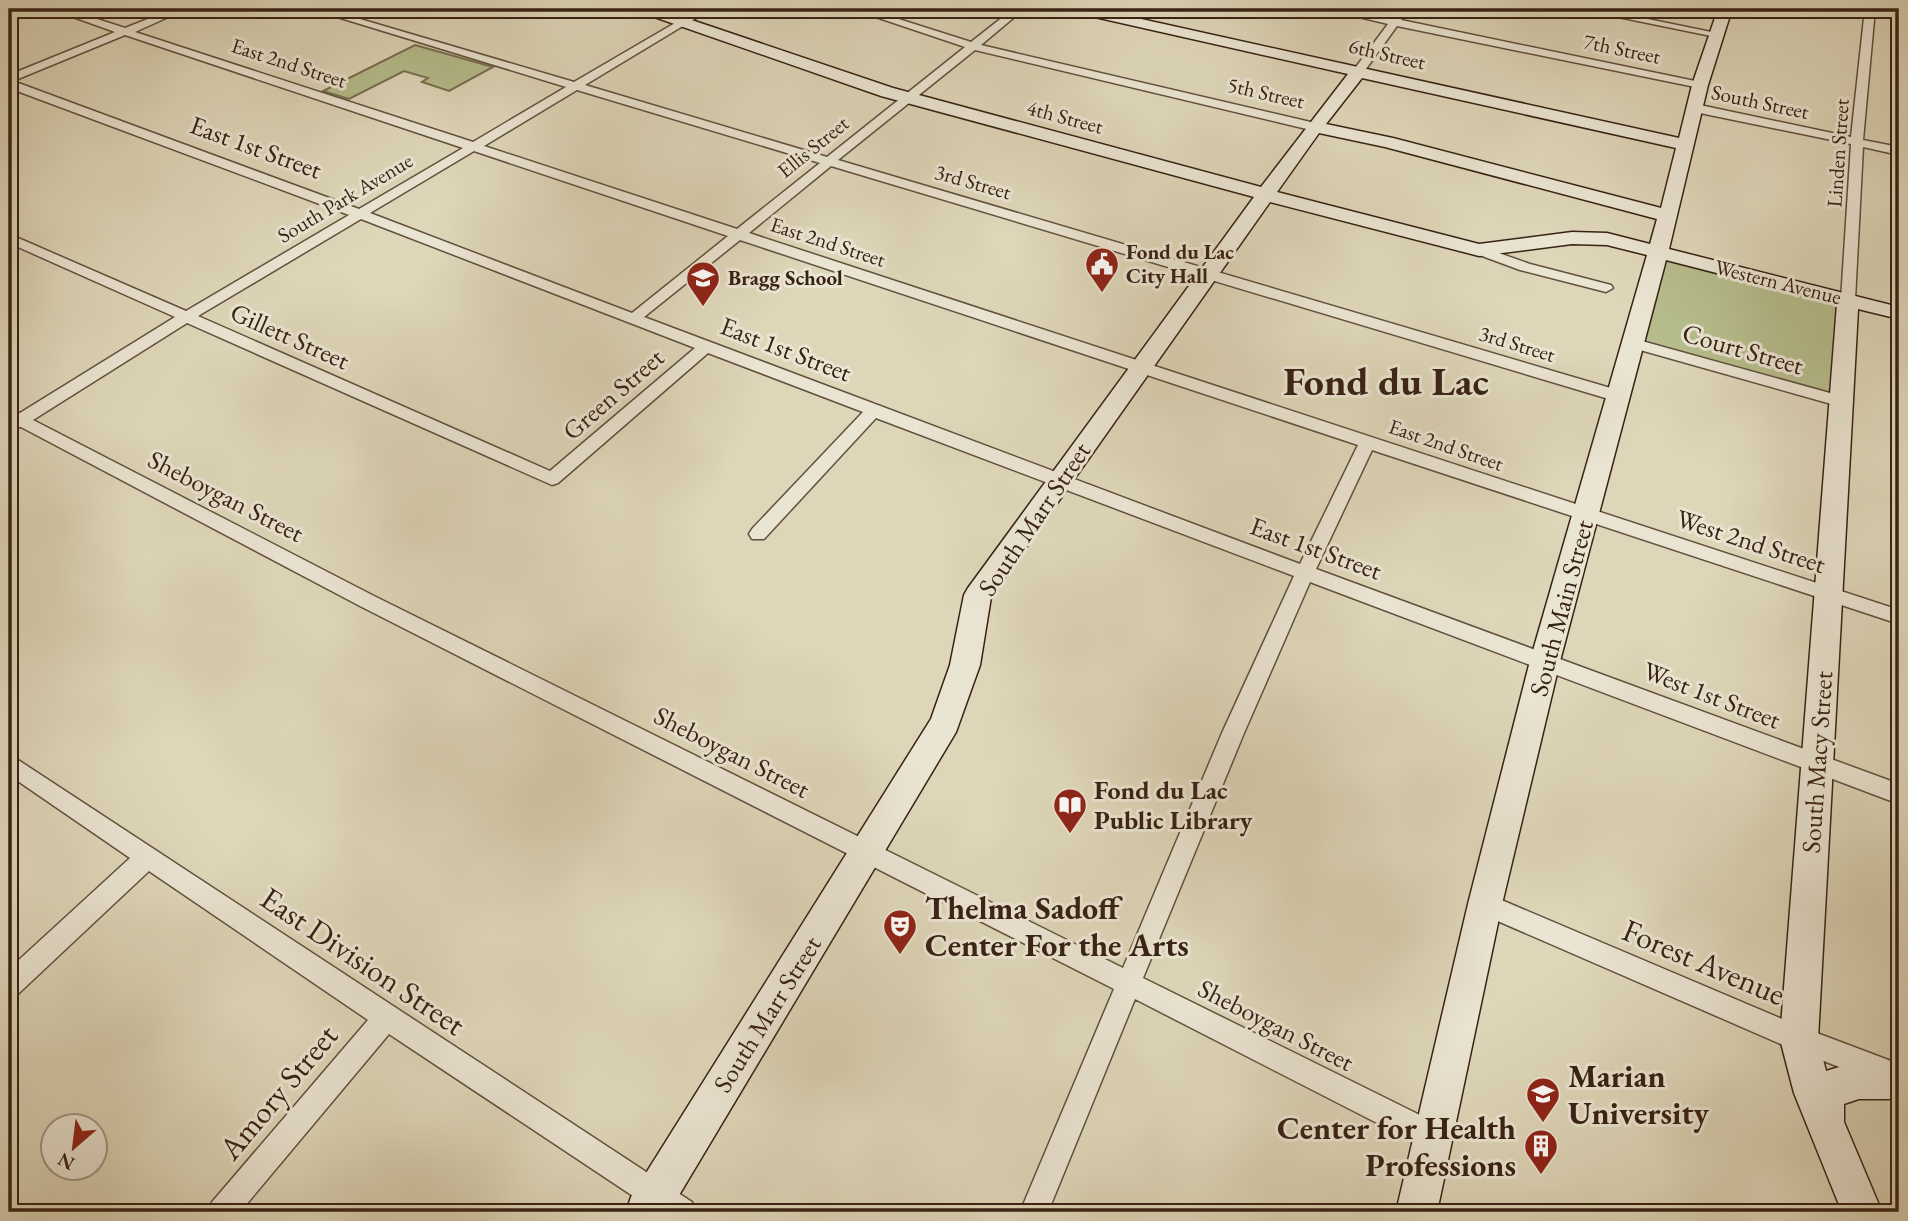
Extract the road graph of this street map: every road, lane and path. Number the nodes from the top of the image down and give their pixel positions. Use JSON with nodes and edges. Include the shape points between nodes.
{"nodes":[{"id":1,"x":56,"y":9,"type":"edge"},
{"id":2,"x":181,"y":9,"type":"edge"},
{"id":3,"x":316,"y":9,"type":"edge"},
{"id":4,"x":645,"y":9,"type":"edge"},
{"id":5,"x":706,"y":9,"type":"edge"},
{"id":6,"x":857,"y":9,"type":"edge"},
{"id":7,"x":1019,"y":9,"type":"edge"},
{"id":8,"x":1077,"y":9,"type":"edge"},
{"id":9,"x":1331,"y":9,"type":"edge"},
{"id":10,"x":1404,"y":9,"type":"edge"},
{"id":11,"x":1584,"y":9,"type":"edge"},
{"id":12,"x":1726,"y":9,"type":"edge"},
{"id":13,"x":1870,"y":9,"type":"edge"},
{"id":14,"x":1889,"y":9,"type":"edge"},
{"id":15,"x":1899,"y":10,"type":"edge"},
{"id":16,"x":684,"y":22,"type":"junction"},
{"id":17,"x":1395,"y":22,"type":"junction"},
{"id":18,"x":126,"y":32,"type":"junction"},
{"id":19,"x":1716,"y":34,"type":"junction"},
{"id":20,"x":973,"y":46,"type":"junction"},
{"id":21,"x":1360,"y":71,"type":"junction"},
{"id":22,"x":9,"y":79,"type":"edge"},
{"id":23,"x":9,"y":84,"type":"edge"},
{"id":24,"x":578,"y":85,"type":"junction"},
{"id":25,"x":1700,"y":85,"type":"junction"},
{"id":26,"x":908,"y":98,"type":"junction"},
{"id":27,"x":1695,"y":108,"type":"junction"},
{"id":28,"x":1315,"y":127,"type":"junction"},
{"id":29,"x":1387,"y":142,"type":"junction"},
{"id":30,"x":1857,"y":142,"type":"junction"},
{"id":31,"x":1687,"y":145,"type":"junction"},
{"id":32,"x":475,"y":146,"type":"junction"},
{"id":33,"x":1899,"y":151,"type":"edge"},
{"id":34,"x":1297,"y":153,"type":"junction"},
{"id":35,"x":830,"y":162,"type":"junction"},
{"id":36,"x":1678,"y":180,"type":"junction"},
{"id":37,"x":1267,"y":195,"type":"junction"},
{"id":38,"x":1604,"y":198,"type":"junction"},
{"id":39,"x":360,"y":214,"type":"junction"},
{"id":40,"x":1668,"y":216,"type":"junction"},
{"id":41,"x":739,"y":235,"type":"junction"},
{"id":42,"x":9,"y":238,"type":"edge"},
{"id":43,"x":1479,"y":250,"type":"junction"},
{"id":44,"x":1656,"y":251,"type":"junction"},
{"id":45,"x":1208,"y":274,"type":"junction"},
{"id":46,"x":1606,"y":288,"type":"dead end"},
{"id":47,"x":1848,"y":300,"type":"junction"},
{"id":48,"x":1899,"y":313,"type":"edge"},
{"id":49,"x":186,"y":317,"type":"junction"},
{"id":50,"x":634,"y":318,"type":"junction"},
{"id":51,"x":1631,"y":343,"type":"junction"},
{"id":52,"x":706,"y":346,"type":"junction"},
{"id":53,"x":1141,"y":366,"type":"junction"},
{"id":54,"x":1618,"y":396,"type":"junction"},
{"id":55,"x":1843,"y":402,"type":"junction"},
{"id":56,"x":873,"y":411,"type":"junction"},
{"id":57,"x":13,"y":420,"type":"edge"},
{"id":58,"x":1368,"y":441,"type":"junction"},
{"id":59,"x":552,"y":479,"type":"joint"},
{"id":60,"x":1058,"y":481,"type":"junction"},
{"id":61,"x":1587,"y":514,"type":"junction"},
{"id":62,"x":758,"y":534,"type":"dead end"},
{"id":63,"x":1305,"y":572,"type":"junction"},
{"id":64,"x":1829,"y":594,"type":"junction"},
{"id":65,"x":1899,"y":617,"type":"edge"},
{"id":66,"x":1545,"y":662,"type":"junction"},
{"id":67,"x":9,"y":763,"type":"edge"},
{"id":68,"x":1816,"y":763,"type":"junction"},
{"id":69,"x":1899,"y":794,"type":"edge"},
{"id":70,"x":867,"y":852,"type":"junction"},
{"id":71,"x":149,"y":856,"type":"junction"},
{"id":72,"x":1485,"y":904,"type":"junction"},
{"id":73,"x":1129,"y":983,"type":"junction"},
{"id":74,"x":9,"y":985,"type":"edge"},
{"id":75,"x":387,"y":1017,"type":"junction"},
{"id":76,"x":1799,"y":1039,"type":"junction"},
{"id":77,"x":1899,"y":1079,"type":"edge"},
{"id":78,"x":1825,"y":1124,"type":"junction"},
{"id":79,"x":1432,"y":1136,"type":"junction"},
{"id":80,"x":661,"y":1207,"type":"edge"},
{"id":81,"x":222,"y":1212,"type":"edge"},
{"id":82,"x":1034,"y":1212,"type":"edge"},
{"id":83,"x":1416,"y":1212,"type":"edge"},
{"id":84,"x":1862,"y":1212,"type":"edge"}],
"edges":[{"from":1,"to":18,"type":"street","name":"East 2nd Street"},
{"from":2,"to":18,"type":"street"},
{"from":3,"to":24,"type":"street","name":"3rd Street"},
{"from":4,"to":16,"type":"main road","name":"4th Street"},
{"from":5,"to":16,"type":"street","name":"South Park Avenue"},
{"from":6,"to":20,"type":"street","name":"5th Street"},
{"from":7,"to":20,"type":"street","name":"Ellis Street"},
{"from":8,"to":21,"type":"main road","name":"6th Street"},
{"from":9,"to":17,"type":"street","name":"7th Street"},
{"from":10,"to":17,"type":"street","name":"South Marr Street"},
{"from":11,"to":19,"type":"street"},
{"from":12,"to":19,"type":"main road","name":"South Main Street"},
{"from":13,"to":30,"type":"street","name":"Linden Street"},
{"from":14,"to":15,"type":"street"},
{"from":16,"to":24,"type":"street","name":"South Park Avenue"},
{"from":16,"to":26,"type":"main road","name":"4th Street"},
{"from":17,"to":21,"type":"street","name":"South Marr Street"},
{"from":17,"to":25,"type":"street","name":"7th Street"},
{"from":18,"to":22,"type":"street"},
{"from":18,"to":32,"type":"street","name":"East 2nd Street"},
{"from":19,"to":25,"type":"main road","name":"South Main Street"},
{"from":20,"to":26,"type":"street","name":"Ellis Street"},
{"from":20,"to":28,"type":"street","name":"5th Street"},
{"from":21,"to":28,"type":"main road","name":"South Marr Street"},
{"from":21,"to":31,"type":"main road","name":"6th Street"},
{"from":23,"to":39,"type":"street","name":"East 1st Street"},
{"from":24,"to":32,"type":"street","name":"South Park Avenue"},
{"from":24,"to":35,"type":"street","name":"3rd Street"},
{"from":25,"to":27,"type":"main road","name":"South Main Street"},
{"from":26,"to":35,"type":"street","name":"Ellis Street"},
{"from":26,"to":37,"type":"main road","name":"4th Street"},
{"from":27,"to":30,"type":"street","name":"South Street"},
{"from":27,"to":31,"type":"main road","name":"South Main Street"},
{"from":28,"to":29,"type":"main road","name":"5th Street"},
{"from":28,"to":34,"type":"main road","name":"South Marr Street"},
{"from":29,"to":34,"type":"main road","via":[[1336,139]]},
{"from":29,"to":38,"type":"main road","name":"5th Street"},
{"from":30,"to":33,"type":"street","name":"South Street"},
{"from":30,"to":47,"type":"street","name":"Linden Street"},
{"from":31,"to":36,"type":"main road","name":"South Main Street"},
{"from":32,"to":39,"type":"street","name":"South Park Avenue"},
{"from":32,"to":41,"type":"street","name":"East 2nd Street"},
{"from":34,"to":37,"type":"main road","name":"South Marr Street"},
{"from":35,"to":41,"type":"street","name":"Ellis Street"},
{"from":35,"to":45,"type":"street","name":"3rd Street"},
{"from":36,"to":38,"type":"main road","via":[[1647,196]]},
{"from":36,"to":40,"type":"main road","name":"South Main Street"},
{"from":37,"to":43,"type":"main road","name":"4th Street"},
{"from":37,"to":45,"type":"main road","name":"South Marr Street"},
{"from":38,"to":40,"type":"main road","name":"5th Street"},
{"from":39,"to":49,"type":"street","name":"South Park Avenue"},
{"from":39,"to":50,"type":"street","name":"East 1st Street"},
{"from":40,"to":44,"type":"main road","name":"South Main Street"},
{"from":41,"to":50,"type":"street","name":"Ellis Street"},
{"from":41,"to":53,"type":"street","name":"East 2nd Street"},
{"from":42,"to":49,"type":"street","name":"Gillett Street"},
{"from":43,"to":44,"type":"main road","name":"4th Street","via":[[1591,237]]},
{"from":43,"to":46,"type":"street","name":"4th Street"},
{"from":44,"to":47,"type":"main road","name":"Western Avenue"},
{"from":44,"to":51,"type":"main road","name":"South Main Street"},
{"from":45,"to":53,"type":"main road","name":"South Marr Street"},
{"from":45,"to":54,"type":"street","name":"3rd Street"},
{"from":47,"to":48,"type":"main road","name":"Western Avenue"},
{"from":47,"to":55,"type":"main road","name":"South Macy Street"},
{"from":49,"to":57,"type":"street","name":"South Park Avenue"},
{"from":49,"to":59,"type":"street","name":"Gillett Street"},
{"from":50,"to":52,"type":"street","name":"East 1st Street"},
{"from":51,"to":54,"type":"main road","name":"South Main Street"},
{"from":51,"to":55,"type":"street","name":"Court Street"},
{"from":52,"to":56,"type":"street","name":"East 1st Street"},
{"from":52,"to":59,"type":"street","name":"Green Street"},
{"from":53,"to":58,"type":"street","name":"East 2nd Street"},
{"from":53,"to":60,"type":"main road","name":"South Marr Street"},
{"from":54,"to":61,"type":"main road","name":"South Main Street"},
{"from":55,"to":64,"type":"main road","name":"South Macy Street"},
{"from":56,"to":60,"type":"street","name":"East 1st Street"},
{"from":56,"to":62,"type":"street"},
{"from":57,"to":70,"type":"street","name":"Sheboygan Street"},
{"from":58,"to":61,"type":"street","name":"East 2nd Street"},
{"from":58,"to":63,"type":"street"},
{"from":60,"to":63,"type":"street","name":"East 1st Street"},
{"from":60,"to":70,"type":"main road","name":"South Marr Street","via":[[978,595],[965,664],[944,723]]},
{"from":61,"to":64,"type":"street","name":"West 2nd Street"},
{"from":61,"to":66,"type":"main road","name":"South Main Street"},
{"from":63,"to":66,"type":"street","name":"East 1st Street"},
{"from":63,"to":73,"type":"street"},
{"from":64,"to":65,"type":"street","name":"West 2nd Street"},
{"from":64,"to":68,"type":"main road","name":"South Macy Street"},
{"from":66,"to":68,"type":"street","name":"West 1st Street"},
{"from":66,"to":72,"type":"main road","name":"South Main Street"},
{"from":67,"to":71,"type":"street","name":"East Division Street"},
{"from":68,"to":69,"type":"street","name":"West 1st Street"},
{"from":68,"to":76,"type":"main road","name":"South Macy Street"},
{"from":70,"to":73,"type":"street","name":"Sheboygan Street"},
{"from":70,"to":80,"type":"main road","name":"South Marr Street"},
{"from":71,"to":74,"type":"street"},
{"from":71,"to":75,"type":"street","name":"East Division Street"},
{"from":72,"to":76,"type":"street","name":"Forest Avenue"},
{"from":72,"to":79,"type":"main road","name":"South Main Street"},
{"from":73,"to":79,"type":"street","name":"Sheboygan Street"},
{"from":73,"to":82,"type":"street"},
{"from":75,"to":80,"type":"street","name":"East Division Street"},
{"from":75,"to":81,"type":"street","name":"Amory Street"},
{"from":76,"to":77,"type":"street","name":"Forest Avenue"},
{"from":76,"to":78,"type":"main road","name":"South Macy Street"},
{"from":77,"to":78,"type":"main road","via":[[1862,1080],[1832,1089],[1825,1097]]},
{"from":78,"to":84,"type":"main road","name":"South Macy Street"},
{"from":79,"to":83,"type":"main road","name":"South Main Street"}]}
